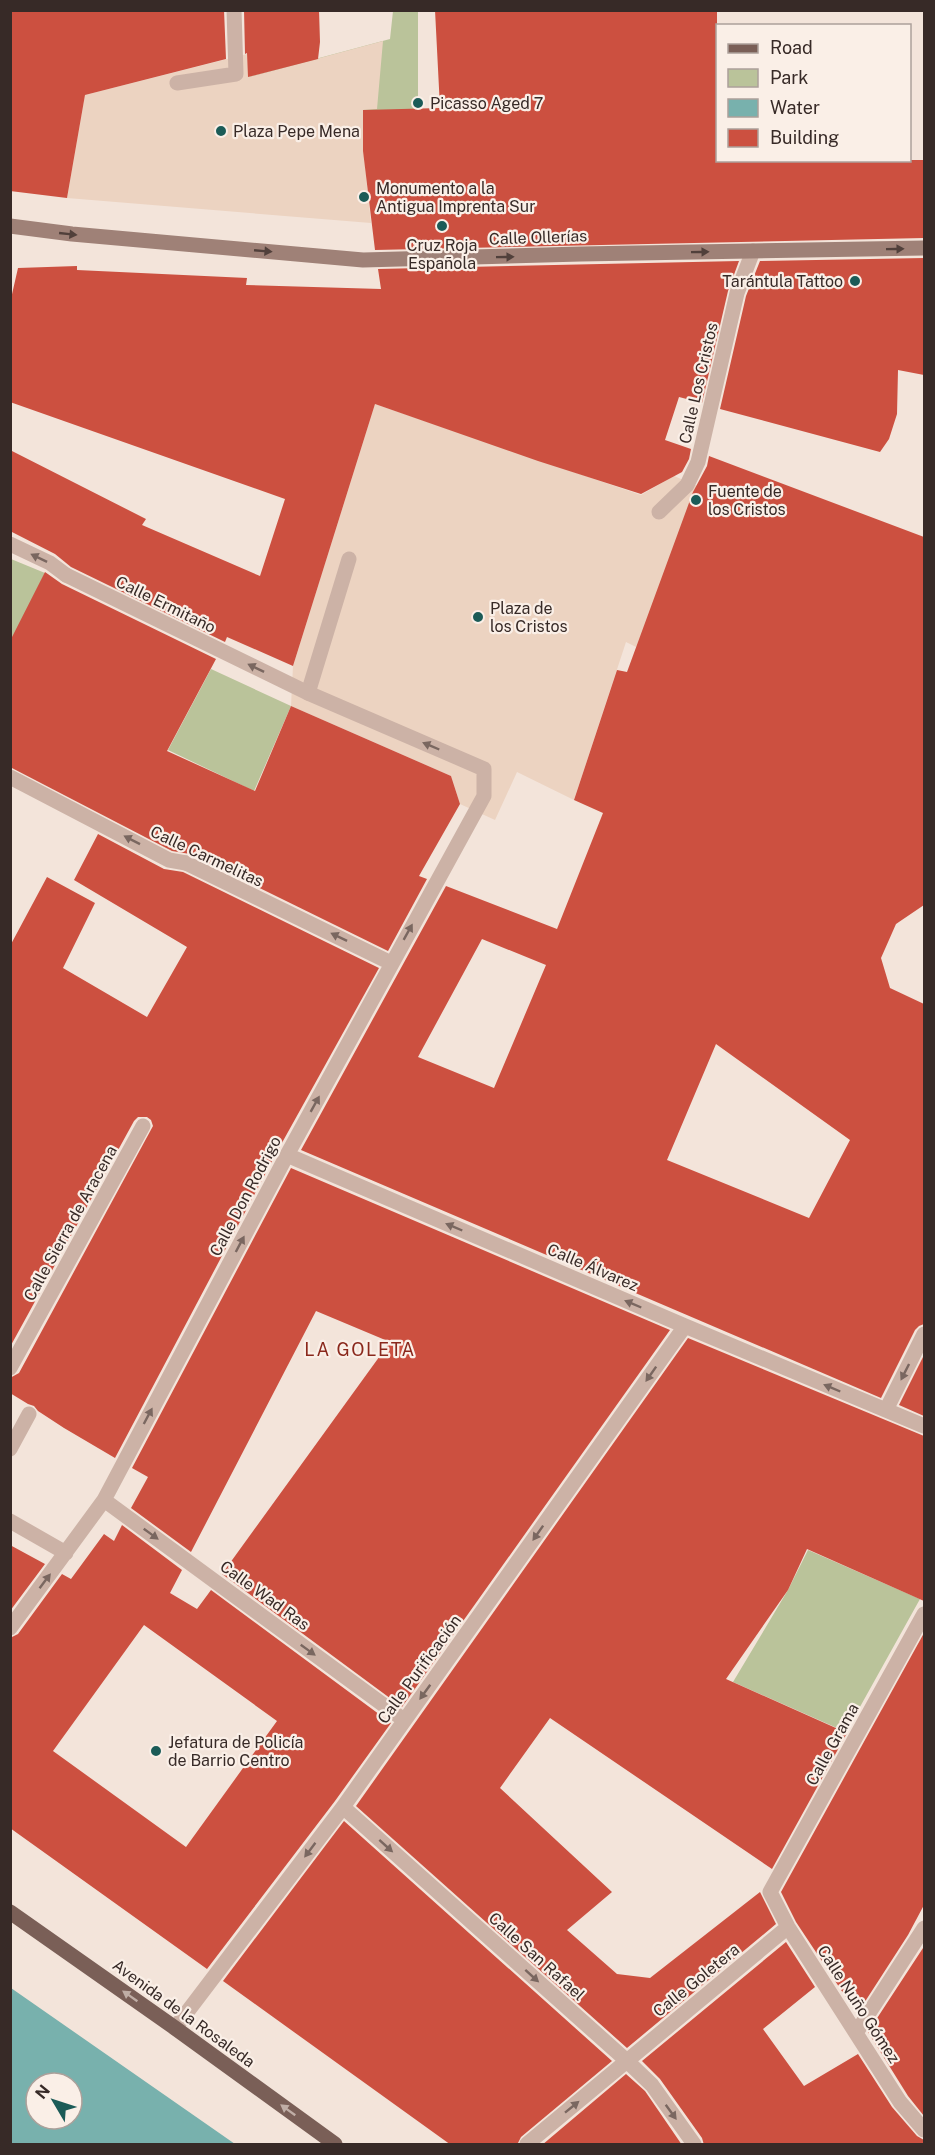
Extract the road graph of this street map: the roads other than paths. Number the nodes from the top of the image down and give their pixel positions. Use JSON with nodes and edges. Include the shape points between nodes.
{"nodes":[{"id":1,"x":234,"y":10,"type":"edge"},
{"id":2,"x":177,"y":83,"type":"dead end"},
{"id":3,"x":10,"y":226,"type":"edge"},
{"id":4,"x":924,"y":248,"type":"edge"},
{"id":5,"x":753,"y":251,"type":"junction"},
{"id":6,"x":660,"y":512,"type":"dead end"},
{"id":7,"x":10,"y":544,"type":"edge"},
{"id":8,"x":349,"y":559,"type":"dead end"},
{"id":9,"x":308,"y":693,"type":"junction"},
{"id":10,"x":10,"y":777,"type":"edge"},
{"id":11,"x":392,"y":963,"type":"junction"},
{"id":12,"x":143,"y":1126,"type":"dead end"},
{"id":13,"x":287,"y":1155,"type":"junction"},
{"id":14,"x":685,"y":1326,"type":"junction"},
{"id":15,"x":924,"y":1334,"type":"edge"},
{"id":16,"x":10,"y":1368,"type":"edge"},
{"id":17,"x":886,"y":1410,"type":"junction"},
{"id":18,"x":29,"y":1414,"type":"dead end"},
{"id":19,"x":924,"y":1426,"type":"edge"},
{"id":20,"x":10,"y":1449,"type":"edge"},
{"id":21,"x":104,"y":1500,"type":"junction"},
{"id":22,"x":10,"y":1521,"type":"edge"},
{"id":23,"x":66,"y":1553,"type":"junction"},
{"id":24,"x":924,"y":1614,"type":"edge"},
{"id":25,"x":10,"y":1628,"type":"edge"},
{"id":26,"x":404,"y":1720,"type":"junction"},
{"id":27,"x":343,"y":1807,"type":"junction"},
{"id":28,"x":770,"y":1892,"type":"joint"},
{"id":29,"x":10,"y":1912,"type":"edge"},
{"id":30,"x":788,"y":1927,"type":"junction"},
{"id":31,"x":924,"y":1928,"type":"edge"},
{"id":32,"x":175,"y":2028,"type":"junction"},
{"id":33,"x":856,"y":2033,"type":"junction"},
{"id":34,"x":627,"y":2061,"type":"junction"},
{"id":35,"x":924,"y":2130,"type":"edge"},
{"id":36,"x":335,"y":2145,"type":"edge"},
{"id":37,"x":527,"y":2145,"type":"edge"},
{"id":38,"x":694,"y":2145,"type":"edge"}],
"edges":[{"from":1,"to":2,"type":"street","via":[[236,74]]},
{"from":3,"to":5,"type":"street","name":"Calle Ollerías","one_way":true,"via":[[363,260]]},
{"from":5,"to":4,"type":"street","name":"Calle Ollerías","one_way":true},
{"from":5,"to":6,"type":"street","name":"Calle Los Cristos","via":[[737,293],[698,462],[687,485]]},
{"from":9,"to":7,"type":"street","name":"Calle Ermitaño","one_way":true},
{"from":8,"to":9,"type":"street"},
{"from":11,"to":9,"type":"street","name":"Calle Don Rodrigo","one_way":true,"via":[[484,796],[484,769]]},
{"from":11,"to":10,"type":"street","name":"Calle Carmelitas","one_way":true,"via":[[186,863],[169,860]]},
{"from":13,"to":11,"type":"street","name":"Calle Don Rodrigo","one_way":true},
{"from":12,"to":16,"type":"street","name":"Calle Sierra de Aracena"},
{"from":14,"to":13,"type":"street","name":"Calle Álvarez","one_way":true},
{"from":21,"to":13,"type":"street","name":"Calle Don Rodrigo","one_way":true},
{"from":17,"to":14,"type":"street","name":"Calle Álvarez","one_way":true},
{"from":14,"to":26,"type":"street","name":"Calle Purificación","one_way":true},
{"from":15,"to":17,"type":"street","one_way":true},
{"from":17,"to":19,"type":"street","name":"Calle Álvarez"},
{"from":18,"to":20,"type":"street"},
{"from":21,"to":23,"type":"street","name":"Calle Don Rodrigo"},
{"from":21,"to":26,"type":"street","name":"Calle Wad Ras","one_way":true},
{"from":22,"to":23,"type":"street"},
{"from":25,"to":23,"type":"street","name":"Calle Don Rodrigo","one_way":true},
{"from":24,"to":28,"type":"street","name":"Calle Grama"},
{"from":26,"to":27,"type":"street","name":"Calle Purificación"},
{"from":27,"to":32,"type":"street","name":"Calle Purificación","one_way":true},
{"from":27,"to":34,"type":"street","name":"Calle San Rafael","one_way":true},
{"from":28,"to":30,"type":"street","name":"Calle Nuño Gómez"},
{"from":32,"to":29,"type":"main road","name":"Avenida de la Rosaleda","one_way":true},
{"from":30,"to":33,"type":"street","name":"Calle Nuño Gómez"},
{"from":30,"to":34,"type":"street","name":"Calle Goletera"},
{"from":31,"to":33,"type":"street"},
{"from":36,"to":32,"type":"main road","name":"Avenida de la Rosaleda","one_way":true},
{"from":33,"to":35,"type":"street","name":"Calle Nuño Gómez","via":[[900,2102]]},
{"from":37,"to":34,"type":"street","name":"Calle Goletera","one_way":true},
{"from":34,"to":38,"type":"street","name":"Calle San Rafael","one_way":true,"via":[[652,2085]]}]}
